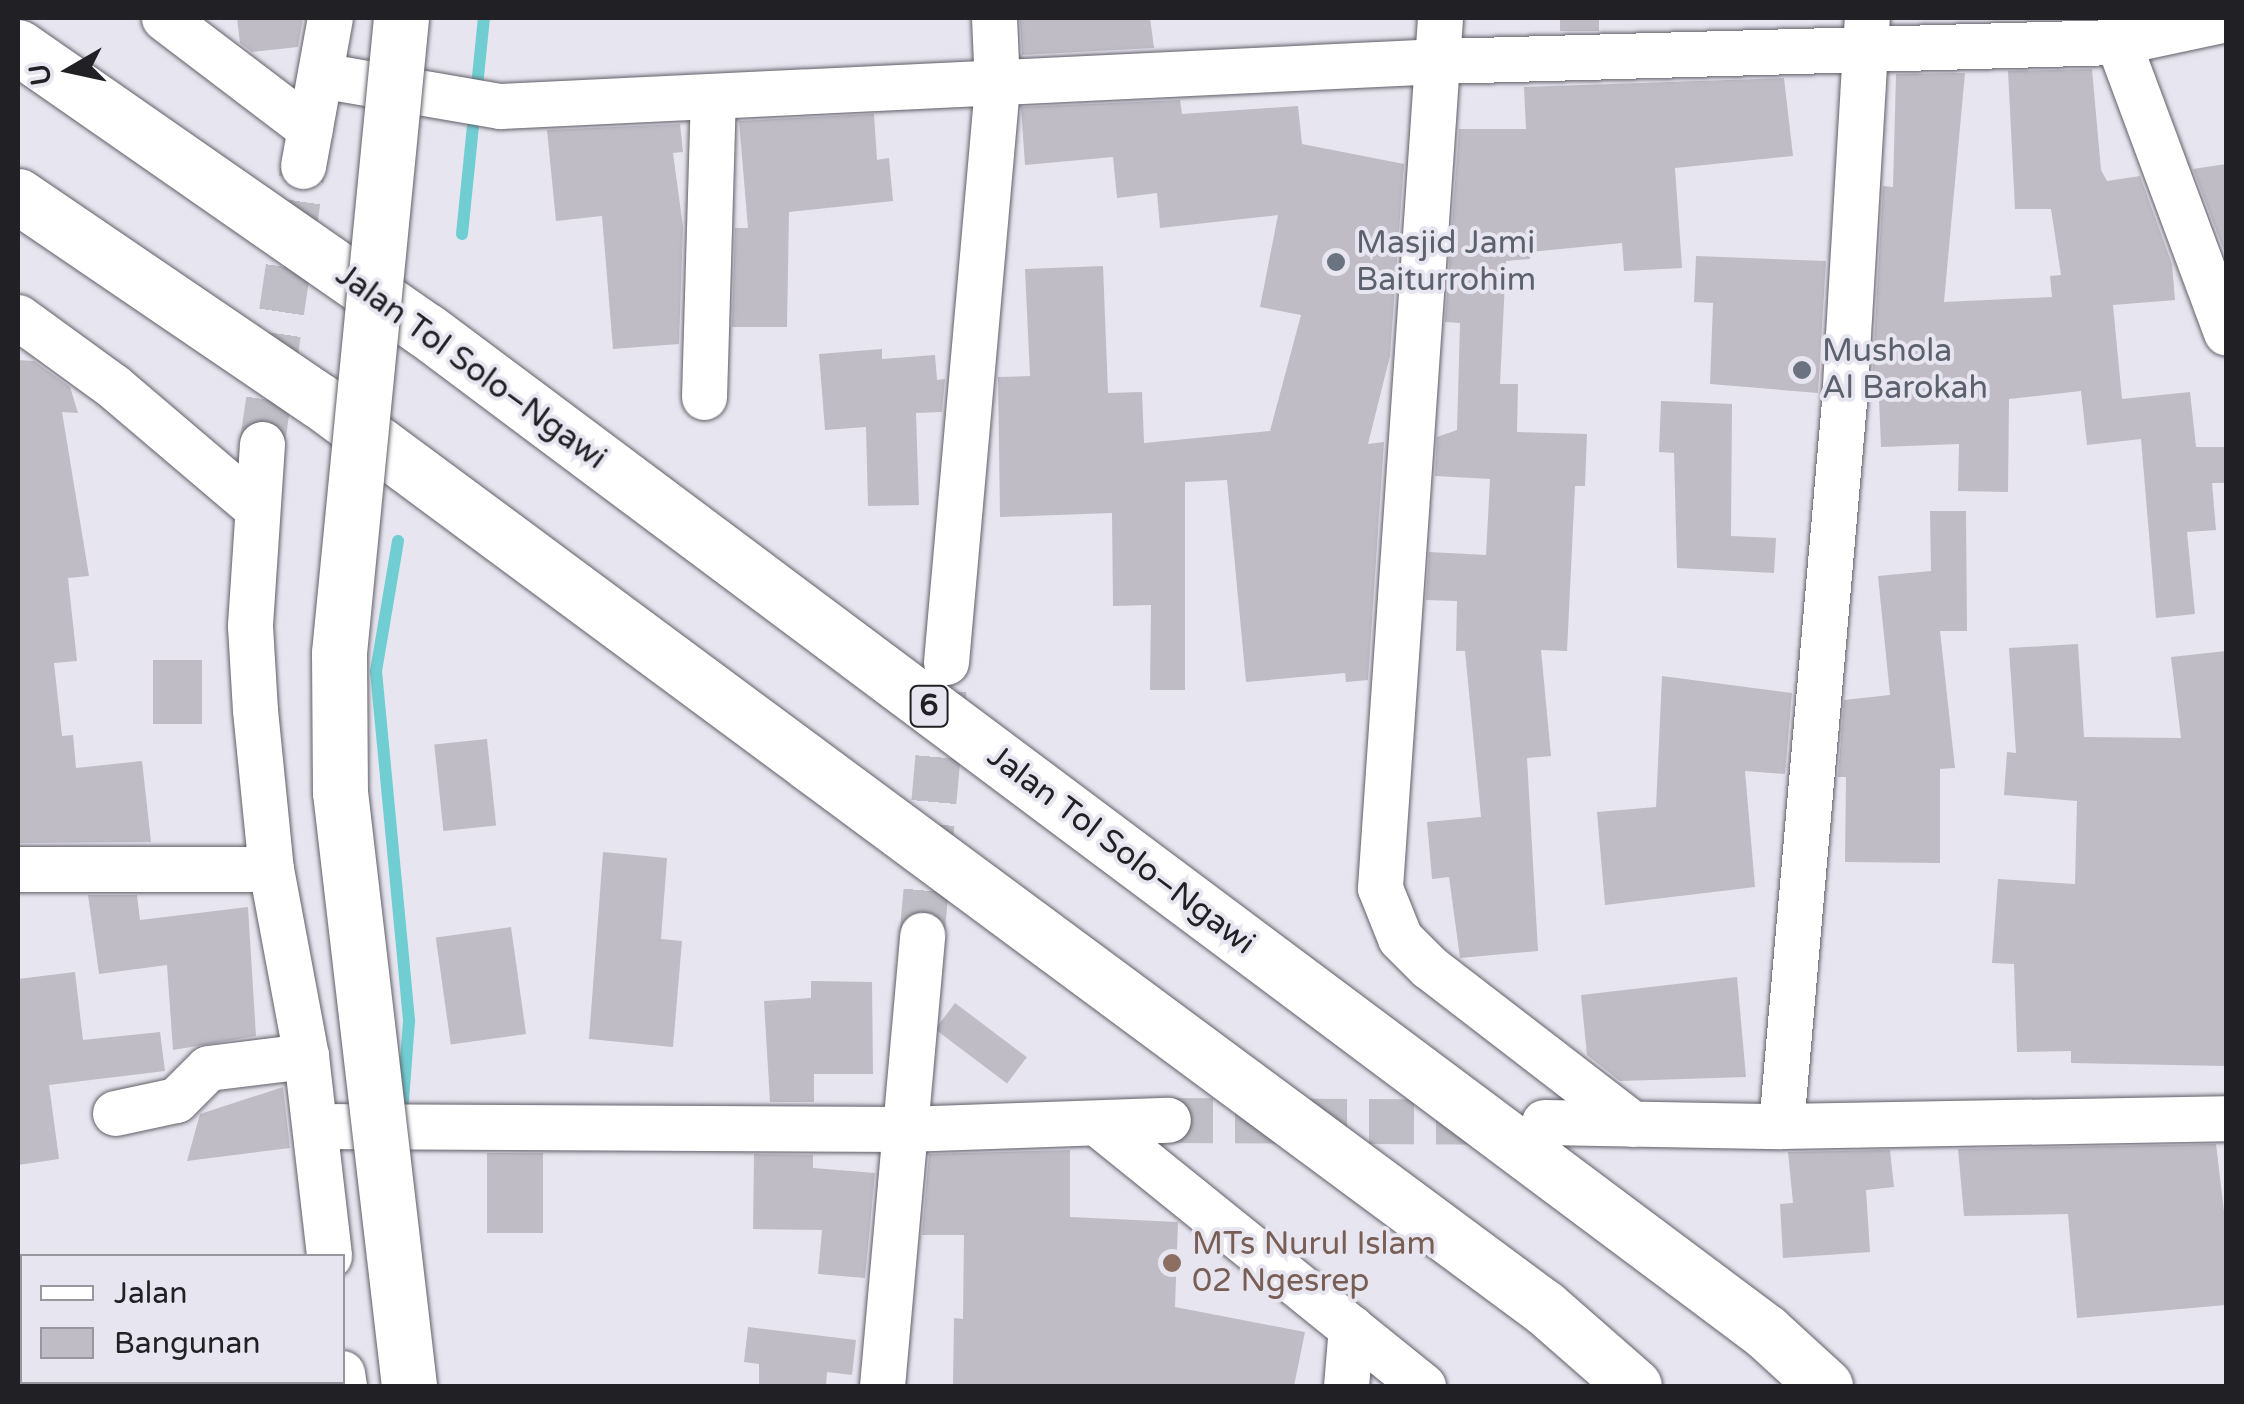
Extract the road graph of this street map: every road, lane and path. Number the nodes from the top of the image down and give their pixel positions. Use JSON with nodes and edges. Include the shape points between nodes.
{"nodes":[{"id":1,"x":330,"y":18,"type":"edge"},
{"id":2,"x":401,"y":18,"type":"edge"},
{"id":3,"x":994,"y":18,"type":"edge"},
{"id":4,"x":2226,"y":19,"type":"edge"},
{"id":5,"x":173,"y":21,"type":"edge"},
{"id":6,"x":1868,"y":32,"type":"edge"},
{"id":7,"x":1440,"y":40,"type":"edge"},
{"id":8,"x":2118,"y":42,"type":"junction"},
{"id":9,"x":18,"y":47,"type":"edge"},
{"id":10,"x":320,"y":75,"type":"junction"},
{"id":11,"x":997,"y":86,"type":"junction"},
{"id":12,"x":713,"y":97,"type":"junction"},
{"id":13,"x":18,"y":196,"type":"edge"},
{"id":14,"x":18,"y":317,"type":"edge"},
{"id":15,"x":2226,"y":333,"type":"edge"},
{"id":16,"x":704,"y":396,"type":"dead end"},
{"id":17,"x":262,"y":444,"type":"tunnel mouth"},
{"id":18,"x":254,"y":507,"type":"junction"},
{"id":19,"x":946,"y":662,"type":"tunnel mouth"},
{"id":20,"x":18,"y":869,"type":"edge"},
{"id":21,"x":272,"y":869,"type":"junction"},
{"id":22,"x":922,"y":934,"type":"tunnel mouth"},
{"id":23,"x":306,"y":1056,"type":"junction"},
{"id":24,"x":115,"y":1113,"type":"dead end"},
{"id":25,"x":2226,"y":1118,"type":"edge"},
{"id":26,"x":1168,"y":1120,"type":"tunnel mouth"},
{"id":27,"x":1097,"y":1122,"type":"junction"},
{"id":28,"x":1544,"y":1122,"type":"tunnel mouth"},
{"id":29,"x":1633,"y":1124,"type":"junction"},
{"id":30,"x":315,"y":1126,"type":"junction"},
{"id":31,"x":1780,"y":1126,"type":"junction"},
{"id":32,"x":905,"y":1128,"type":"junction"},
{"id":33,"x":330,"y":1254,"type":"edge"},
{"id":34,"x":1351,"y":1328,"type":"junction"},
{"id":35,"x":408,"y":1386,"type":"edge"},
{"id":36,"x":882,"y":1386,"type":"edge"},
{"id":37,"x":1346,"y":1386,"type":"edge"},
{"id":38,"x":1423,"y":1386,"type":"edge"},
{"id":39,"x":1634,"y":1386,"type":"edge"},
{"id":40,"x":1825,"y":1386,"type":"edge"}],
"edges":[{"from":1,"to":10,"type":"street"},
{"from":2,"to":35,"type":"main road","bridge":true,"via":[[339,654],[340,792]]},
{"from":3,"to":11,"type":"street"},
{"from":4,"to":8,"type":"street"},
{"from":5,"to":10,"type":"street","via":[[307,147]]},
{"from":6,"to":7,"type":"street"},
{"from":6,"to":8,"type":"street"},
{"from":6,"to":31,"type":"street","via":[[1843,422]]},
{"from":7,"to":11,"type":"street"},
{"from":7,"to":29,"type":"street","via":[[1380,888],[1400,938],[1430,967]]},
{"from":8,"to":15,"type":"street"},
{"from":9,"to":40,"type":"main road","name":"Jalan Tol Solo–Ngawi","number":"6","via":[[427,331],[1766,1332]]},
{"from":10,"to":12,"type":"street","via":[[500,106]]},
{"from":11,"to":12,"type":"street"},
{"from":11,"to":19,"type":"street"},
{"from":12,"to":16,"type":"street"},
{"from":13,"to":39,"type":"main road","via":[[320,401],[1545,1308]]},
{"from":14,"to":18,"type":"street","via":[[113,386]]},
{"from":17,"to":18,"type":"street"},
{"from":18,"to":21,"type":"street","via":[[250,626]]},
{"from":20,"to":21,"type":"street"},
{"from":21,"to":23,"type":"street"},
{"from":22,"to":32,"type":"street"},
{"from":23,"to":24,"type":"street","via":[[208,1068],[176,1100]]},
{"from":23,"to":30,"type":"street"},
{"from":25,"to":31,"type":"street"},
{"from":26,"to":27,"type":"street"},
{"from":27,"to":32,"type":"street"},
{"from":27,"to":34,"type":"street"},
{"from":28,"to":29,"type":"street"},
{"from":29,"to":31,"type":"street"},
{"from":30,"to":32,"type":"street"},
{"from":30,"to":33,"type":"street"},
{"from":32,"to":36,"type":"street"},
{"from":34,"to":37,"type":"street"},
{"from":34,"to":38,"type":"street"}]}
